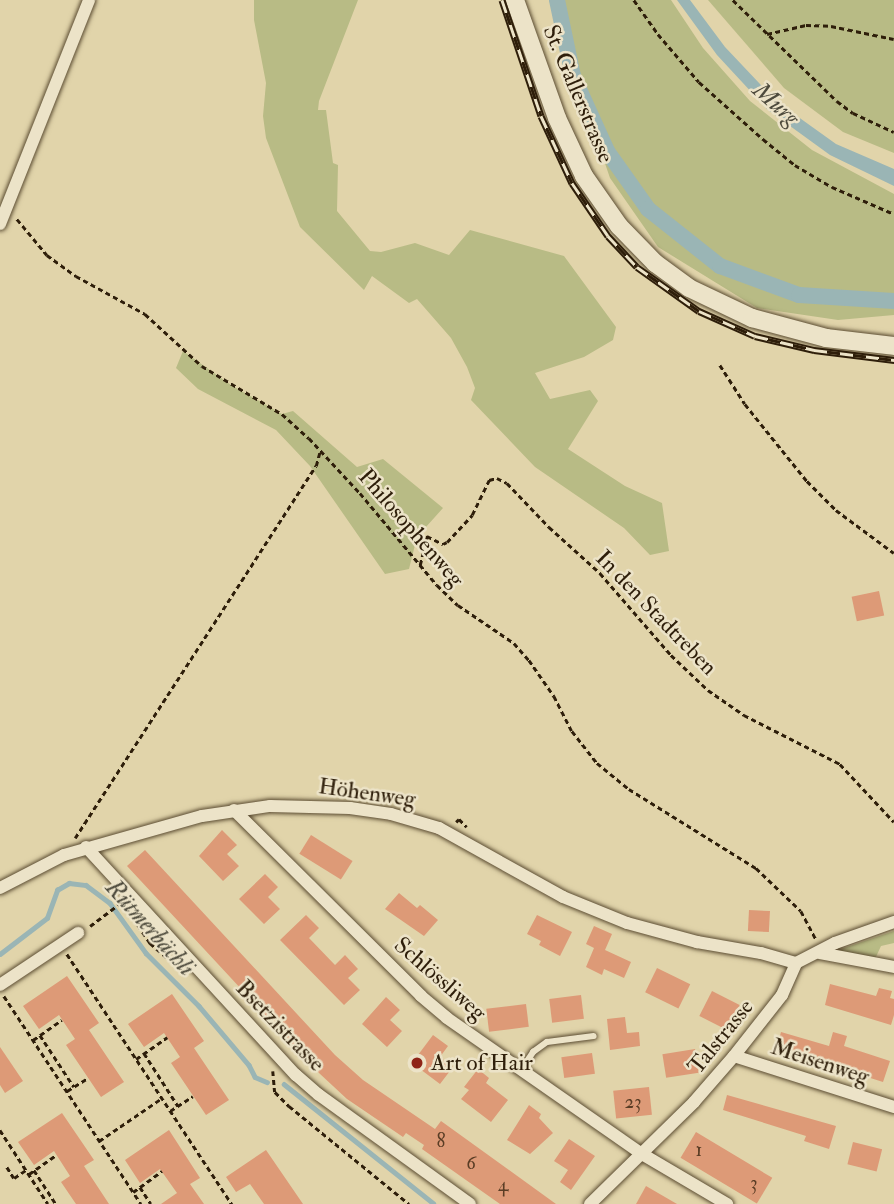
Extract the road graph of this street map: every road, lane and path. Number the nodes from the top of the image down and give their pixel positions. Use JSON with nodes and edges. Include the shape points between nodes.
{"nodes":[{"id":1,"x":89,"y":0,"type":"edge"},
{"id":2,"x":515,"y":0,"type":"edge"},
{"id":3,"x":634,"y":0,"type":"edge"},
{"id":4,"x":733,"y":0,"type":"edge"},
{"id":5,"x":766,"y":34,"type":"junction"},
{"id":6,"x":894,"y":38,"type":"edge"},
{"id":7,"x":894,"y":132,"type":"edge"},
{"id":8,"x":7,"y":208,"type":"junction"},
{"id":9,"x":894,"y":214,"type":"edge"},
{"id":10,"x":0,"y":223,"type":"edge"},
{"id":11,"x":894,"y":346,"type":"edge"},
{"id":12,"x":720,"y":365,"type":"dead end"},
{"id":13,"x":320,"y":450,"type":"junction"},
{"id":14,"x":894,"y":553,"type":"edge"},
{"id":15,"x":419,"y":565,"type":"junction"},
{"id":16,"x":234,"y":810,"type":"junction"},
{"id":17,"x":894,"y":822,"type":"edge"},
{"id":18,"x":86,"y":848,"type":"junction"},
{"id":19,"x":64,"y":855,"type":"junction"},
{"id":20,"x":0,"y":888,"type":"edge"},
{"id":21,"x":114,"y":893,"type":"dead end"},
{"id":22,"x":123,"y":902,"type":"dead end"},
{"id":23,"x":118,"y":906,"type":"dead end"},
{"id":24,"x":894,"y":922,"type":"edge"},
{"id":25,"x":136,"y":923,"type":"dead end"},
{"id":26,"x":78,"y":933,"type":"joint"},
{"id":27,"x":61,"y":946,"type":"junction"},
{"id":28,"x":820,"y":953,"type":"junction"},
{"id":29,"x":796,"y":963,"type":"junction"},
{"id":30,"x":175,"y":965,"type":"dead end"},
{"id":31,"x":894,"y":967,"type":"edge"},
{"id":32,"x":0,"y":985,"type":"edge"},
{"id":33,"x":0,"y":991,"type":"edge"},
{"id":34,"x":62,"y":1020,"type":"dead end"},
{"id":35,"x":40,"y":1035,"type":"junction"},
{"id":36,"x":594,"y":1036,"type":"dead end"},
{"id":37,"x":167,"y":1037,"type":"dead end"},
{"id":38,"x":33,"y":1040,"type":"junction"},
{"id":39,"x":144,"y":1053,"type":"junction"},
{"id":40,"x":734,"y":1056,"type":"junction"},
{"id":41,"x":136,"y":1059,"type":"junction"},
{"id":42,"x":270,"y":1067,"type":"dead end"},
{"id":43,"x":521,"y":1070,"type":"junction"},
{"id":44,"x":88,"y":1079,"type":"dead end"},
{"id":45,"x":74,"y":1087,"type":"junction"},
{"id":46,"x":66,"y":1091,"type":"junction"},
{"id":47,"x":193,"y":1096,"type":"dead end"},
{"id":48,"x":162,"y":1098,"type":"junction"},
{"id":49,"x":178,"y":1106,"type":"junction"},
{"id":50,"x":894,"y":1107,"type":"edge"},
{"id":51,"x":170,"y":1111,"type":"junction"},
{"id":52,"x":0,"y":1130,"type":"edge"},
{"id":53,"x":99,"y":1141,"type":"junction"},
{"id":54,"x":642,"y":1154,"type":"junction"},
{"id":55,"x":57,"y":1155,"type":"dead end"},
{"id":56,"x":7,"y":1167,"type":"dead end"},
{"id":57,"x":26,"y":1170,"type":"junction"},
{"id":58,"x":34,"y":1170,"type":"junction"},
{"id":59,"x":162,"y":1171,"type":"dead end"},
{"id":60,"x":29,"y":1174,"type":"junction"},
{"id":61,"x":139,"y":1187,"type":"junction"},
{"id":62,"x":133,"y":1192,"type":"junction"},
{"id":63,"x":48,"y":1204,"type":"edge"},
{"id":64,"x":56,"y":1204,"type":"edge"},
{"id":65,"x":141,"y":1204,"type":"edge"},
{"id":66,"x":151,"y":1204,"type":"edge"},
{"id":67,"x":232,"y":1204,"type":"edge"},
{"id":68,"x":409,"y":1204,"type":"edge"},
{"id":69,"x":470,"y":1204,"type":"edge"},
{"id":70,"x":590,"y":1204,"type":"edge"},
{"id":71,"x":727,"y":1204,"type":"edge"}],
"edges":[{"from":1,"to":8,"type":"street"},
{"from":2,"to":11,"type":"main road","name":"St. Gallerstrasse","via":[[552,107],[584,176],[619,226],[655,263],[689,288],[752,318],[826,338]]},
{"from":3,"to":9,"type":"path","via":[[699,82],[763,139],[832,187]]},
{"from":4,"to":5,"type":"path"},
{"from":5,"to":6,"type":"path","via":[[798,26],[831,26]]},
{"from":5,"to":7,"type":"path","via":[[837,101]]},
{"from":8,"to":10,"type":"street"},
{"from":8,"to":13,"type":"path","name":"Philosophenweg","via":[[47,255],[145,314],[202,366],[282,415]]},
{"from":12,"to":14,"type":"path","via":[[807,481],[836,510]]},
{"from":13,"to":15,"type":"path","name":"Philosophenweg"},
{"from":13,"to":19,"type":"path","via":[[316,466]]},
{"from":15,"to":17,"type":"path","name":"In den Stadtreben","via":[[428,536],[447,542],[472,515],[489,480],[508,483],[600,573],[708,690],[744,715],[840,764]]},
{"from":15,"to":28,"type":"path","name":"Philosophenweg","via":[[458,605],[514,643],[597,764],[756,868],[801,911],[813,929]]},
{"from":16,"to":18,"type":"street","name":"Höhenweg"},
{"from":16,"to":29,"type":"street","name":"Höhenweg","via":[[306,805],[418,820],[594,911],[665,934]]},
{"from":16,"to":43,"type":"street","name":"Schlössliweg","via":[[421,996]]},
{"from":18,"to":19,"type":"street","name":"Höhenweg"},
{"from":18,"to":69,"type":"street","name":"Bsetzistrasse","via":[[296,1075]]},
{"from":19,"to":20,"type":"street","name":"Höhenweg"},
{"from":21,"to":22,"type":"path"},
{"from":23,"to":26,"type":"path"},
{"from":24,"to":28,"type":"street"},
{"from":25,"to":30,"type":"path"},
{"from":26,"to":27,"type":"street"},
{"from":27,"to":32,"type":"street"},
{"from":27,"to":41,"type":"path"},
{"from":28,"to":29,"type":"street"},
{"from":28,"to":31,"type":"street"},
{"from":29,"to":40,"type":"street","name":"Talstrasse","via":[[782,995]]},
{"from":33,"to":38,"type":"path"},
{"from":34,"to":35,"type":"path"},
{"from":35,"to":38,"type":"path"},
{"from":35,"to":45,"type":"path"},
{"from":36,"to":43,"type":"lane","via":[[547,1042]]},
{"from":37,"to":39,"type":"path"},
{"from":38,"to":46,"type":"path"},
{"from":39,"to":41,"type":"path"},
{"from":39,"to":49,"type":"path"},
{"from":40,"to":50,"type":"street","name":"Meisenweg"},
{"from":40,"to":54,"type":"street","name":"Talstrasse"},
{"from":41,"to":48,"type":"path"},
{"from":42,"to":68,"type":"path","via":[[275,1092],[289,1106]]},
{"from":43,"to":54,"type":"street","name":"Schlössliweg"},
{"from":44,"to":45,"type":"path"},
{"from":45,"to":46,"type":"path"},
{"from":46,"to":53,"type":"path"},
{"from":47,"to":49,"type":"path"},
{"from":48,"to":51,"type":"path"},
{"from":48,"to":53,"type":"path"},
{"from":49,"to":51,"type":"path"},
{"from":51,"to":67,"type":"path"},
{"from":52,"to":57,"type":"path"},
{"from":53,"to":62,"type":"path"},
{"from":54,"to":70,"type":"street","name":"Talstrasse"},
{"from":54,"to":71,"type":"street","name":"Schlössliweg"},
{"from":55,"to":58,"type":"path"},
{"from":56,"to":57,"type":"path","via":[[14,1178]]},
{"from":57,"to":60,"type":"path"},
{"from":58,"to":60,"type":"path"},
{"from":58,"to":64,"type":"path"},
{"from":59,"to":61,"type":"path"},
{"from":60,"to":63,"type":"path"},
{"from":61,"to":62,"type":"path"},
{"from":61,"to":66,"type":"path"},
{"from":62,"to":65,"type":"path"}]}
